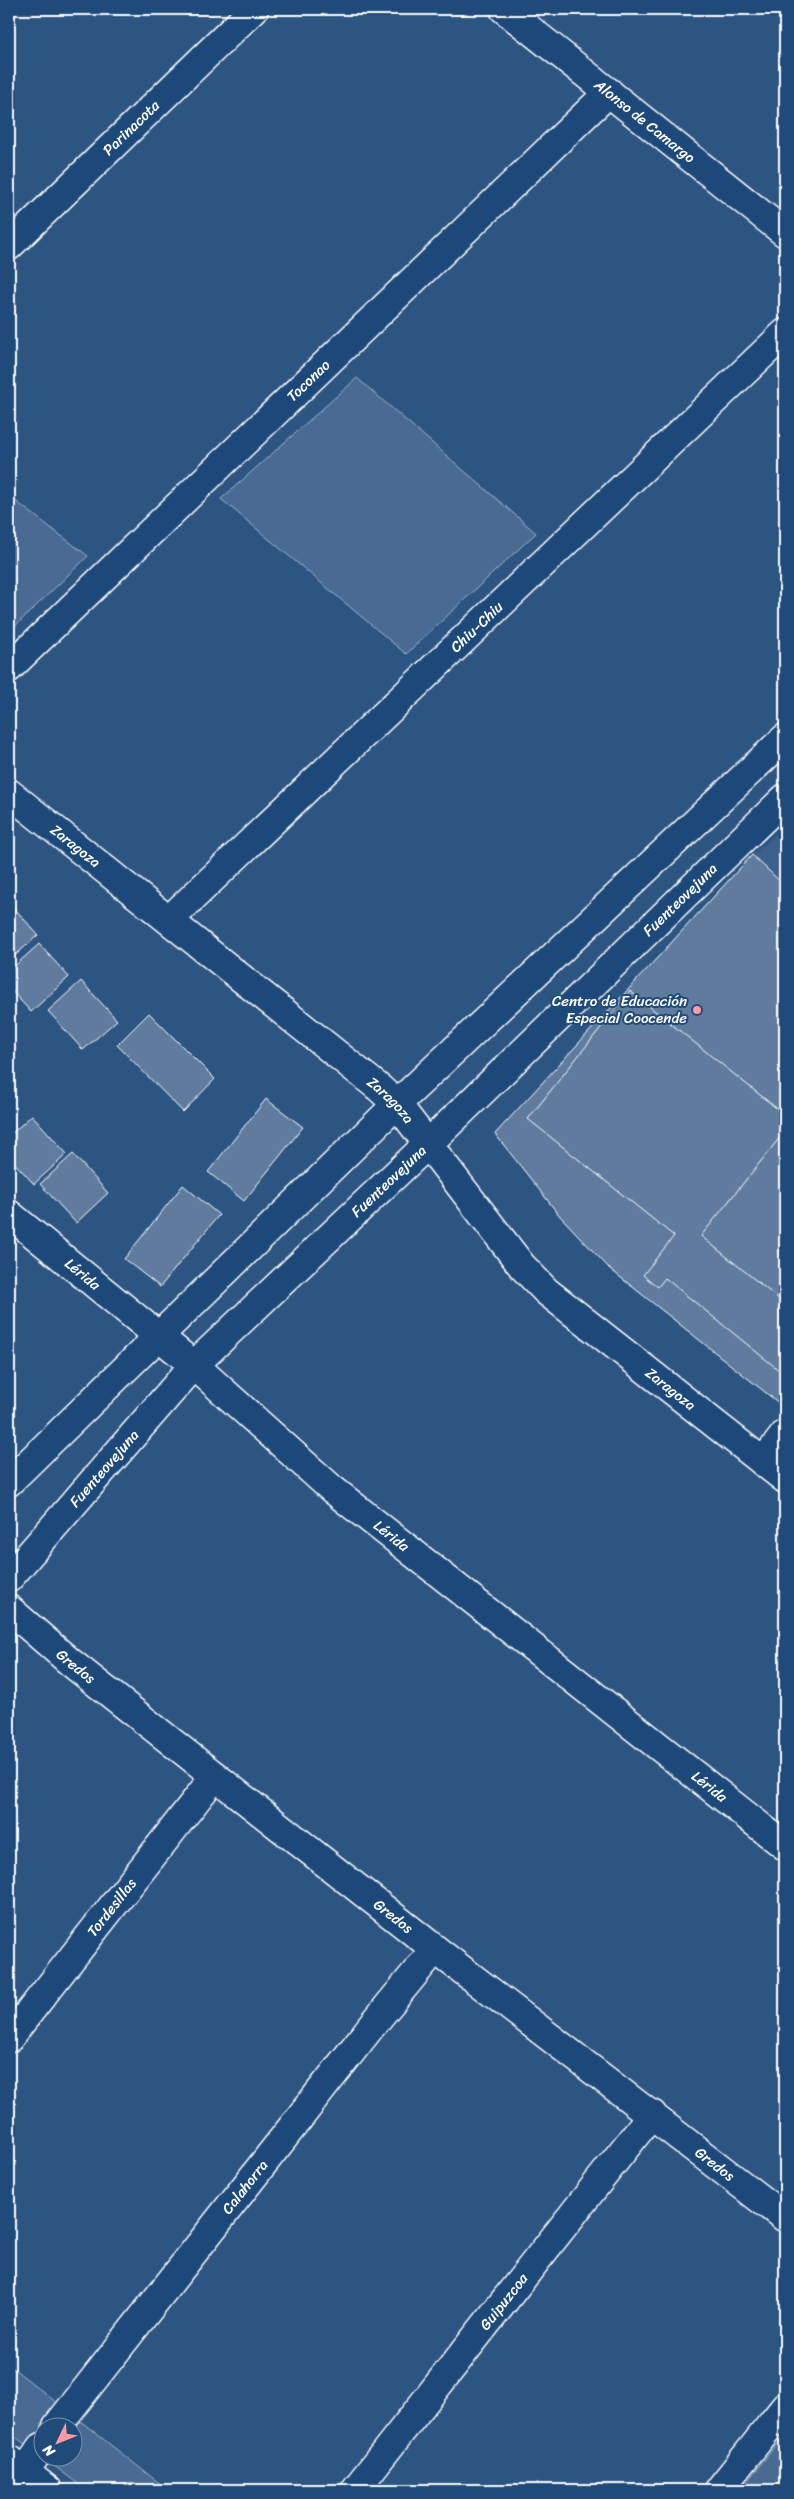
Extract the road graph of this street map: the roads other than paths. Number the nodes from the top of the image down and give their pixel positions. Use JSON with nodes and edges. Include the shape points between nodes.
{"nodes":[{"id":1,"x":254,"y":9,"type":"edge"},
{"id":2,"x":504,"y":9,"type":"edge"},
{"id":3,"x":608,"y":92,"type":"junction"},
{"id":4,"x":785,"y":233,"type":"edge"},
{"id":5,"x":9,"y":246,"type":"edge"},
{"id":6,"x":785,"y":333,"type":"edge"},
{"id":7,"x":9,"y":668,"type":"edge"},
{"id":8,"x":785,"y":738,"type":"edge"},
{"id":9,"x":9,"y":793,"type":"edge"},
{"id":10,"x":785,"y":798,"type":"edge"},
{"id":11,"x":169,"y":920,"type":"junction"},
{"id":12,"x":397,"y":1104,"type":"junction"},
{"id":13,"x":428,"y":1143,"type":"junction"},
{"id":14,"x":9,"y":1214,"type":"edge"},
{"id":15,"x":158,"y":1337,"type":"junction"},
{"id":16,"x":194,"y":1365,"type":"junction"},
{"id":17,"x":785,"y":1434,"type":"edge"},
{"id":18,"x":763,"y":1462,"type":"junction"},
{"id":19,"x":785,"y":1479,"type":"edge"},
{"id":20,"x":9,"y":1482,"type":"edge"},
{"id":21,"x":9,"y":1578,"type":"edge"},
{"id":22,"x":9,"y":1608,"type":"edge"},
{"id":23,"x":215,"y":1776,"type":"junction"},
{"id":24,"x":785,"y":1846,"type":"edge"},
{"id":25,"x":434,"y":1949,"type":"junction"},
{"id":26,"x":9,"y":2038,"type":"edge"},
{"id":27,"x":652,"y":2114,"type":"junction"},
{"id":28,"x":785,"y":2218,"type":"edge"},
{"id":29,"x":785,"y":2407,"type":"edge"},
{"id":30,"x":65,"y":2416,"type":"edge"},
{"id":31,"x":32,"y":2454,"type":"edge"},
{"id":32,"x":17,"y":2465,"type":"edge"},
{"id":33,"x":48,"y":2490,"type":"edge"},
{"id":34,"x":356,"y":2490,"type":"edge"},
{"id":35,"x":719,"y":2490,"type":"edge"}],
"edges":[{"from":1,"to":5,"type":"street","name":"Parinacota"},
{"from":2,"to":3,"type":"street","name":"Alonso de Camargo"},
{"from":3,"to":4,"type":"street","name":"Alonso de Camargo"},
{"from":3,"to":7,"type":"street","name":"Toconao"},
{"from":6,"to":11,"type":"street","name":"Chiu-Chiu"},
{"from":8,"to":12,"type":"street"},
{"from":9,"to":11,"type":"street","name":"Zaragoza"},
{"from":10,"to":13,"type":"street","name":"Fuenteovejuna"},
{"from":11,"to":12,"type":"street","name":"Zaragoza"},
{"from":12,"to":13,"type":"street","name":"Zaragoza"},
{"from":12,"to":15,"type":"street"},
{"from":13,"to":16,"type":"street","name":"Fuenteovejuna"},
{"from":13,"to":18,"type":"street","name":"Zaragoza","via":[[522,1266],[546,1291]]},
{"from":14,"to":15,"type":"street","name":"Lérida"},
{"from":15,"to":16,"type":"street","name":"Lérida"},
{"from":15,"to":20,"type":"street"},
{"from":16,"to":21,"type":"street","name":"Fuenteovejuna"},
{"from":16,"to":24,"type":"street","name":"Lérida","via":[[332,1489]]},
{"from":17,"to":18,"type":"street"},
{"from":18,"to":19,"type":"street","name":"Zaragoza"},
{"from":22,"to":23,"type":"street","name":"Gredos","via":[[70,1662]]},
{"from":23,"to":25,"type":"street","name":"Gredos"},
{"from":23,"to":26,"type":"street","name":"Tordesillas"},
{"from":25,"to":27,"type":"street","name":"Gredos"},
{"from":25,"to":30,"type":"street","name":"Calahorra"},
{"from":27,"to":28,"type":"street","name":"Gredos"},
{"from":27,"to":34,"type":"street","name":"Guipuzcoa"},
{"from":29,"to":35,"type":"street"},
{"from":31,"to":32,"type":"street"},
{"from":32,"to":33,"type":"street"}]}
